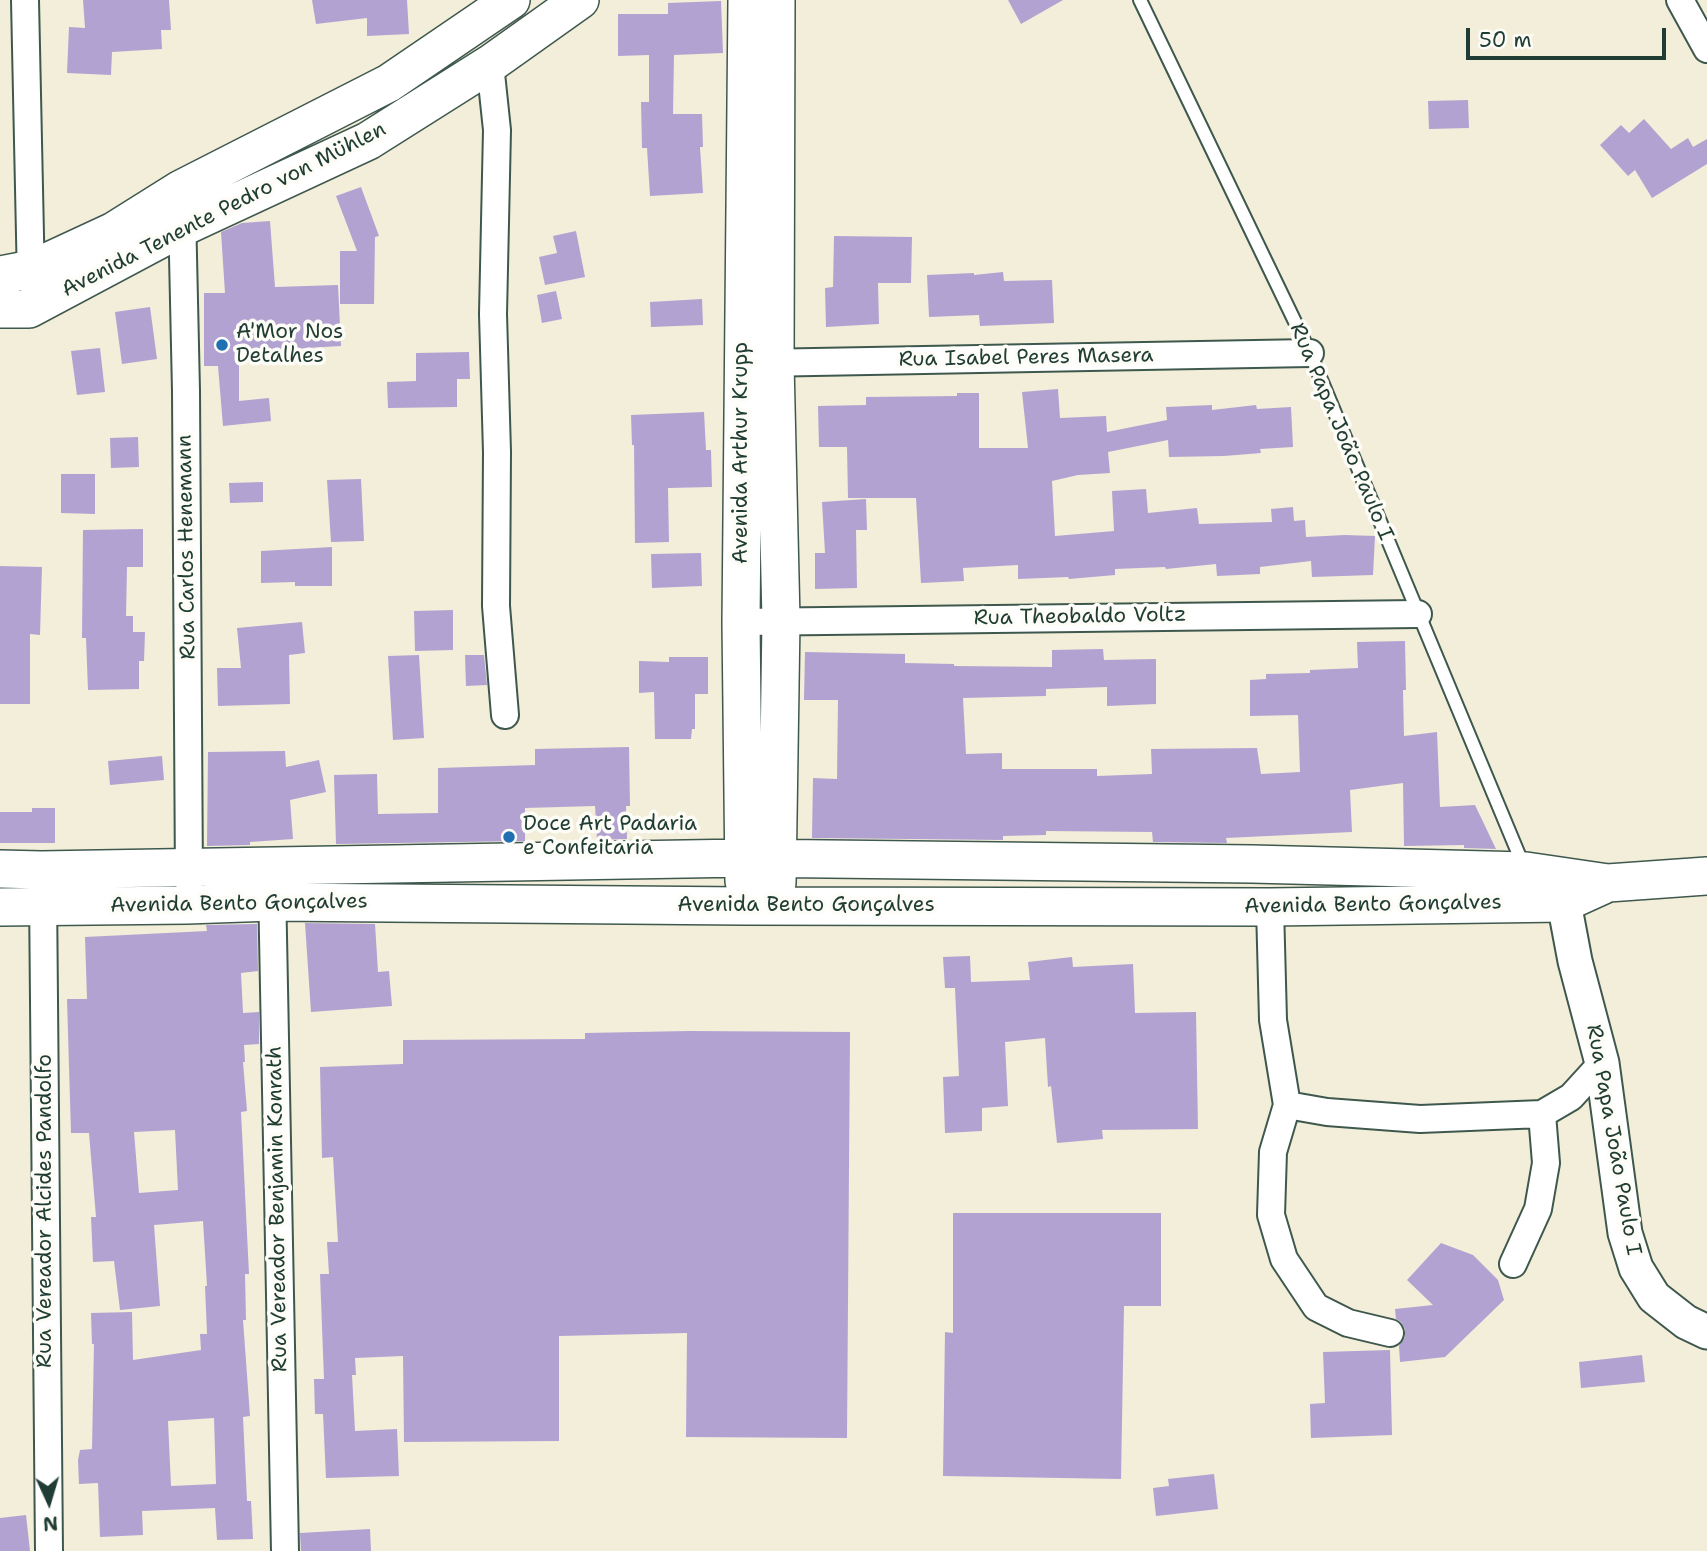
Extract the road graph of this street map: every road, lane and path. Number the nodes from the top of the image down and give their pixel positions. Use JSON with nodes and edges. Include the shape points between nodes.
{"nodes":[{"id":1,"x":25,"y":0,"type":"edge"},
{"id":2,"x":511,"y":0,"type":"edge"},
{"id":3,"x":580,"y":0,"type":"edge"},
{"id":4,"x":747,"y":0,"type":"edge"},
{"id":5,"x":776,"y":0,"type":"edge"},
{"id":6,"x":1140,"y":0,"type":"edge"},
{"id":7,"x":1680,"y":0,"type":"edge"},
{"id":8,"x":1707,"y":49,"type":"edge"},
{"id":9,"x":490,"y":64,"type":"junction"},
{"id":10,"x":181,"y":190,"type":"junction"},
{"id":11,"x":183,"y":227,"type":"junction"},
{"id":12,"x":16,"y":272,"type":"edge"},
{"id":13,"x":14,"y":309,"type":"edge"},
{"id":14,"x":1310,"y":353,"type":"junction"},
{"id":15,"x":759,"y":363,"type":"junction"},
{"id":16,"x":1418,"y":614,"type":"junction"},
{"id":17,"x":781,"y":620,"type":"junction"},
{"id":18,"x":741,"y":622,"type":"junction"},
{"id":19,"x":505,"y":715,"type":"dead end"},
{"id":20,"x":760,"y":858,"type":"junction"},
{"id":21,"x":469,"y":863,"type":"junction"},
{"id":22,"x":1164,"y":863,"type":"junction"},
{"id":23,"x":190,"y":867,"type":"junction"},
{"id":24,"x":0,"y":869,"type":"edge"},
{"id":25,"x":41,"y":870,"type":"junction"},
{"id":26,"x":1707,"y":876,"type":"edge"},
{"id":27,"x":1550,"y":883,"type":"junction"},
{"id":28,"x":272,"y":884,"type":"junction"},
{"id":29,"x":472,"y":903,"type":"junction"},
{"id":30,"x":187,"y":905,"type":"junction"},
{"id":31,"x":761,"y":906,"type":"junction"},
{"id":32,"x":0,"y":907,"type":"edge"},
{"id":33,"x":44,"y":907,"type":"junction"},
{"id":34,"x":1166,"y":907,"type":"junction"},
{"id":35,"x":1270,"y":907,"type":"junction"},
{"id":36,"x":1602,"y":1063,"type":"junction"},
{"id":37,"x":1287,"y":1105,"type":"junction"},
{"id":38,"x":1542,"y":1114,"type":"junction"},
{"id":39,"x":1513,"y":1264,"type":"dead end"},
{"id":40,"x":1707,"y":1332,"type":"edge"},
{"id":41,"x":1390,"y":1333,"type":"dead end"},
{"id":42,"x":49,"y":1551,"type":"edge"},
{"id":43,"x":285,"y":1551,"type":"edge"}],
"edges":[{"from":1,"to":12,"type":"street"},
{"from":2,"to":10,"type":"main road","name":"Avenida Tenente Pedro von Mühlen","via":[[388,83]]},
{"from":3,"to":9,"type":"main road","name":"Avenida Tenente Pedro von Mühlen"},
{"from":4,"to":15,"type":"main road","name":"Avenida Arthur Krupp"},
{"from":5,"to":15,"type":"main road","name":"Avenida Arthur Krupp"},
{"from":6,"to":14,"type":"lane","name":"Rua Papa João Paulo I"},
{"from":7,"to":8,"type":"street"},
{"from":9,"to":11,"type":"main road","name":"Avenida Tenente Pedro von Mühlen","via":[[368,141]]},
{"from":9,"to":19,"type":"street","via":[[497,131],[493,314],[496,606]]},
{"from":10,"to":11,"type":"street","name":"Rua Carlos Henemann"},
{"from":10,"to":12,"type":"main road","name":"Avenida Tenente Pedro von Mühlen","via":[[114,231]]},
{"from":11,"to":13,"type":"main road","name":"Avenida Tenente Pedro von Mühlen"},
{"from":11,"to":23,"type":"street","name":"Rua Carlos Henemann"},
{"from":12,"to":13,"type":"street"},
{"from":14,"to":15,"type":"street","name":"Rua Isabel Peres Masera"},
{"from":14,"to":16,"type":"lane","name":"Rua Papa João Paulo I"},
{"from":15,"to":17,"type":"main road","name":"Avenida Arthur Krupp"},
{"from":15,"to":18,"type":"main road","name":"Avenida Arthur Krupp"},
{"from":16,"to":17,"type":"street","name":"Rua Theobaldo Voltz"},
{"from":16,"to":27,"type":"lane","name":"Rua Papa João Paulo I"},
{"from":17,"to":18,"type":"street","name":"Rua Theobaldo Voltz"},
{"from":17,"to":20,"type":"main road","name":"Avenida Arthur Krupp"},
{"from":18,"to":20,"type":"main road","name":"Avenida Arthur Krupp"},
{"from":20,"to":21,"type":"main road","name":"Avenida Bento Gonçalves"},
{"from":20,"to":22,"type":"main road","name":"Avenida Bento Gonçalves"},
{"from":20,"to":31,"type":"main road","name":"Avenida Arthur Krupp"},
{"from":21,"to":28,"type":"main road","name":"Avenida Bento Gonçalves"},
{"from":21,"to":29,"type":"main road"},
{"from":22,"to":27,"type":"main road","name":"Avenida Bento Gonçalves"},
{"from":22,"to":34,"type":"main road"},
{"from":23,"to":25,"type":"main road","name":"Avenida Bento Gonçalves"},
{"from":23,"to":28,"type":"main road","name":"Avenida Bento Gonçalves"},
{"from":23,"to":30,"type":"street","name":"Rua Carlos Henemann"},
{"from":24,"to":25,"type":"main road","name":"Avenida Bento Gonçalves"},
{"from":25,"to":33,"type":"street","name":"Rua Vereador Alcides Pandolfo"},
{"from":26,"to":27,"type":"main road","name":"Avenida Bento Gonçalves"},
{"from":27,"to":35,"type":"main road","name":"Avenida Bento Gonçalves"},
{"from":27,"to":36,"type":"street","name":"Rua Papa João Paulo I"},
{"from":28,"to":29,"type":"main road","name":"Avenida Bento Gonçalves"},
{"from":28,"to":30,"type":"main road","name":"Avenida Bento Gonçalves"},
{"from":28,"to":43,"type":"street","name":"Rua Vereador Benjamin Konrath"},
{"from":29,"to":31,"type":"main road","name":"Avenida Bento Gonçalves"},
{"from":30,"to":33,"type":"main road","name":"Avenida Bento Gonçalves"},
{"from":31,"to":34,"type":"main road","name":"Avenida Bento Gonçalves"},
{"from":32,"to":33,"type":"main road","name":"Avenida Bento Gonçalves"},
{"from":33,"to":42,"type":"street","name":"Rua Vereador Alcides Pandolfo"},
{"from":34,"to":35,"type":"main road","name":"Avenida Bento Gonçalves"},
{"from":35,"to":37,"type":"street","via":[[1273,1020]]},
{"from":36,"to":38,"type":"street","via":[[1571,1097]]},
{"from":36,"to":40,"type":"street","name":"Rua Papa João Paulo I","via":[[1625,1233],[1636,1268],[1654,1297]]},
{"from":37,"to":38,"type":"street","via":[[1420,1119]]},
{"from":37,"to":41,"type":"street","via":[[1273,1152],[1271,1215],[1284,1259],[1316,1307],[1348,1323]]},
{"from":38,"to":39,"type":"street","via":[[1546,1163],[1538,1209]]}]}
